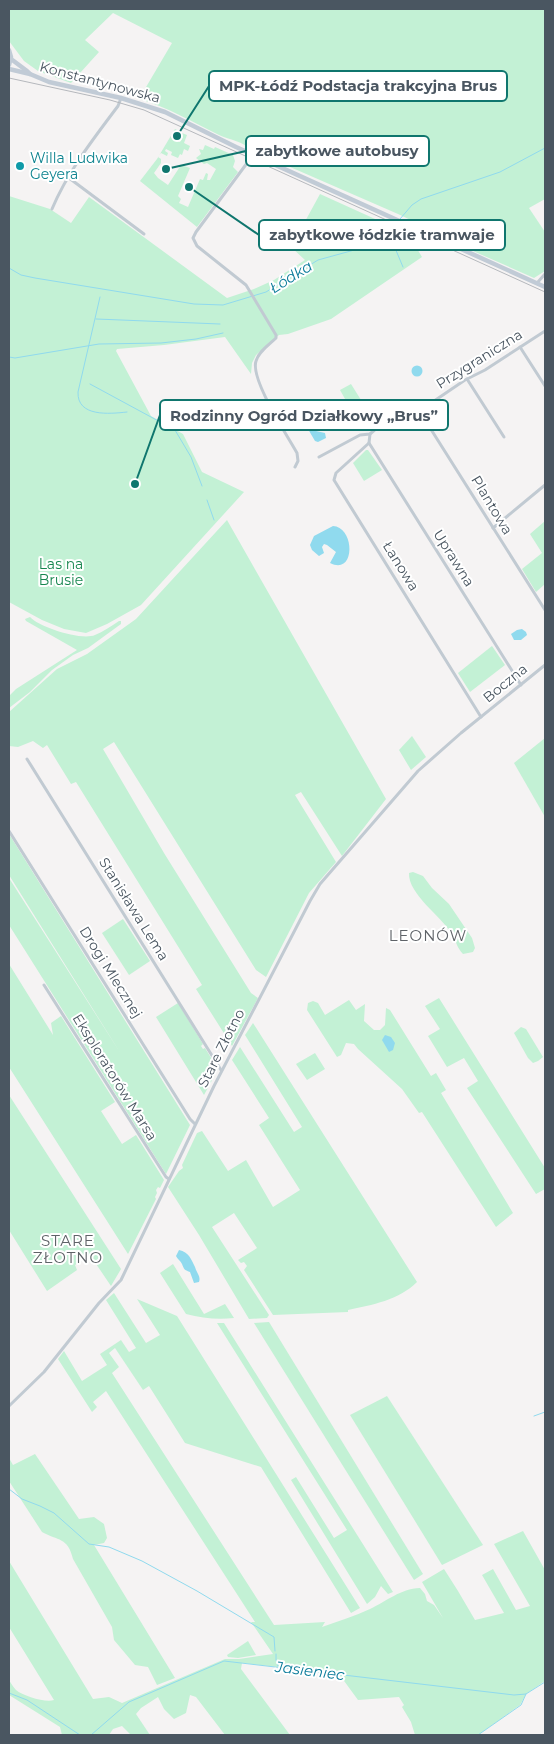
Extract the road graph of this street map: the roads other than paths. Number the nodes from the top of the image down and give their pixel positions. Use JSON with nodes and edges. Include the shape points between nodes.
{"nodes":[{"id":1,"x":9,"y":50,"type":"edge"},
{"id":2,"x":11,"y":59,"type":"junction"},
{"id":3,"x":9,"y":65,"type":"edge"},
{"id":4,"x":9,"y":69,"type":"edge"},
{"id":5,"x":30,"y":74,"type":"junction"},
{"id":6,"x":121,"y":98,"type":"junction"},
{"id":7,"x":253,"y":155,"type":"junction"},
{"id":8,"x":69,"y":178,"type":"junction"},
{"id":9,"x":52,"y":209,"type":"dead end"},
{"id":10,"x":144,"y":234,"type":"dead end"},
{"id":11,"x":545,"y":274,"type":"edge"},
{"id":12,"x":537,"y":283,"type":"junction"},
{"id":13,"x":545,"y":287,"type":"edge"},
{"id":14,"x":545,"y":331,"type":"edge"},
{"id":15,"x":520,"y":347,"type":"junction"},
{"id":16,"x":468,"y":379,"type":"junction"},
{"id":17,"x":545,"y":386,"type":"edge"},
{"id":18,"x":420,"y":412,"type":"junction"},
{"id":19,"x":370,"y":434,"type":"junction"},
{"id":20,"x":504,"y":437,"type":"dead end"},
{"id":21,"x":369,"y":443,"type":"junction"},
{"id":22,"x":319,"y":457,"type":"dead end"},
{"id":23,"x":295,"y":467,"type":"dead end"},
{"id":24,"x":545,"y":485,"type":"edge"},
{"id":25,"x":493,"y":528,"type":"junction"},
{"id":26,"x":545,"y":610,"type":"edge"},
{"id":27,"x":545,"y":665,"type":"edge"},
{"id":28,"x":521,"y":685,"type":"junction"},
{"id":29,"x":480,"y":718,"type":"junction"},
{"id":30,"x":27,"y":759,"type":"dead end"},
{"id":31,"x":9,"y":831,"type":"edge"},
{"id":32,"x":44,"y":985,"type":"dead end"},
{"id":33,"x":222,"y":1071,"type":"junction"},
{"id":34,"x":196,"y":1124,"type":"junction"},
{"id":35,"x":169,"y":1179,"type":"junction"},
{"id":36,"x":9,"y":1406,"type":"edge"}],
"edges":[{"from":1,"to":2,"type":"main road"},
{"from":2,"to":3,"type":"main road"},
{"from":2,"to":5,"type":"main road","name":"Konstantynowska"},
{"from":4,"to":5,"type":"main road","name":"Konstantynowska"},
{"from":5,"to":6,"type":"main road","name":"Konstantynowska","via":[[56,84]]},
{"from":6,"to":7,"type":"main road","name":"Konstantynowska","via":[[171,114]]},
{"from":6,"to":8,"type":"street"},
{"from":7,"to":12,"type":"main road","name":"Konstantynowska"},
{"from":7,"to":23,"type":"street","via":[[193,238],[197,246],[241,280],[276,338],[259,355],[256,376],[297,453]]},
{"from":8,"to":9,"type":"street"},
{"from":8,"to":10,"type":"street"},
{"from":11,"to":12,"type":"street"},
{"from":12,"to":13,"type":"main road","name":"Konstantynowska"},
{"from":14,"to":15,"type":"street","name":"Przygraniczna"},
{"from":15,"to":16,"type":"street","name":"Przygraniczna"},
{"from":15,"to":17,"type":"street"},
{"from":16,"to":18,"type":"street","name":"Przygraniczna"},
{"from":16,"to":20,"type":"street"},
{"from":18,"to":19,"type":"street","name":"Przygraniczna","via":[[378,427]]},
{"from":18,"to":25,"type":"street","name":"Plantowa"},
{"from":19,"to":21,"type":"street"},
{"from":19,"to":22,"type":"street","name":"Przygraniczna","via":[[360,435]]},
{"from":21,"to":28,"type":"street","name":"Uprawna"},
{"from":21,"to":29,"type":"street","name":"Łanowa","via":[[336,473],[334,480]]},
{"from":24,"to":25,"type":"street"},
{"from":25,"to":26,"type":"street","name":"Plantowa"},
{"from":27,"to":28,"type":"street","name":"Boczna"},
{"from":28,"to":29,"type":"street","name":"Boczna"},
{"from":29,"to":33,"type":"street","name":"Stare Złotno","via":[[418,771],[320,884]]},
{"from":30,"to":33,"type":"street","name":"Stanisława Lema"},
{"from":31,"to":34,"type":"street","name":"Drogi Mlecznej"},
{"from":32,"to":35,"type":"street","name":"Eksploratorów Marsa"},
{"from":33,"to":34,"type":"street","name":"Stare Złotno"},
{"from":34,"to":35,"type":"street","name":"Stare Złotno"},
{"from":35,"to":36,"type":"street","name":"Stare Złotno","via":[[119,1283],[44,1372]]}]}
